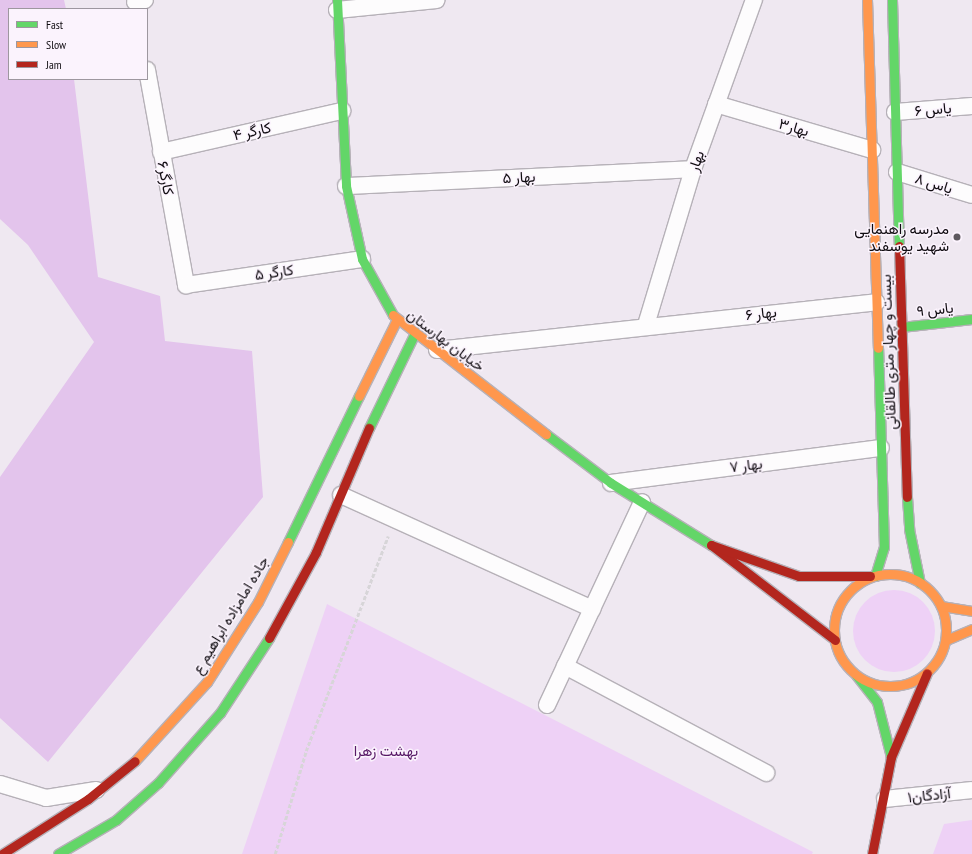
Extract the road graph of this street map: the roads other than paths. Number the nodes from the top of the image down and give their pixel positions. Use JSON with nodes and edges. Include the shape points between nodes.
{"nodes":[{"id":1,"x":437,"y":0,"type":"edge"},
{"id":2,"x":754,"y":0,"type":"edge"},
{"id":3,"x":867,"y":0,"type":"edge"},
{"id":4,"x":892,"y":0,"type":"edge"},
{"id":5,"x":337,"y":5,"type":"edge"},
{"id":6,"x":148,"y":76,"type":"edge"},
{"id":7,"x":716,"y":104,"type":"junction"},
{"id":8,"x":972,"y":106,"type":"edge"},
{"id":9,"x":342,"y":111,"type":"junction"},
{"id":10,"x":895,"y":112,"type":"junction"},
{"id":11,"x":872,"y":150,"type":"junction"},
{"id":12,"x":161,"y":152,"type":"junction"},
{"id":13,"x":692,"y":168,"type":"junction"},
{"id":14,"x":897,"y":172,"type":"junction"},
{"id":15,"x":346,"y":186,"type":"junction"},
{"id":16,"x":972,"y":195,"type":"edge"},
{"id":17,"x":362,"y":259,"type":"junction"},
{"id":18,"x":186,"y":285,"type":"joint"},
{"id":19,"x":876,"y":302,"type":"junction"},
{"id":20,"x":972,"y":319,"type":"edge"},
{"id":21,"x":396,"y":321,"type":"junction"},
{"id":22,"x":646,"y":325,"type":"junction"},
{"id":23,"x":901,"y":327,"type":"junction"},
{"id":24,"x":415,"y":333,"type":"junction"},
{"id":25,"x":437,"y":350,"type":"junction"},
{"id":26,"x":881,"y":448,"type":"junction"},
{"id":27,"x":611,"y":483,"type":"junction"},
{"id":28,"x":341,"y":495,"type":"junction"},
{"id":29,"x":642,"y":502,"type":"junction"},
{"id":30,"x":712,"y":545,"type":"junction"},
{"id":31,"x":875,"y":576,"type":"junction"},
{"id":32,"x":920,"y":583,"type":"junction"},
{"id":33,"x":941,"y":606,"type":"junction"},
{"id":34,"x":592,"y":609,"type":"junction"},
{"id":35,"x":972,"y":611,"type":"edge"},
{"id":36,"x":972,"y":629,"type":"edge"},
{"id":37,"x":835,"y":640,"type":"junction"},
{"id":38,"x":946,"y":640,"type":"junction"},
{"id":39,"x":565,"y":666,"type":"junction"},
{"id":40,"x":854,"y":673,"type":"junction"},
{"id":41,"x":927,"y":673,"type":"junction"},
{"id":42,"x":547,"y":705,"type":"dead end"},
{"id":43,"x":890,"y":757,"type":"junction"},
{"id":44,"x":766,"y":773,"type":"dead end"},
{"id":45,"x":0,"y":784,"type":"edge"},
{"id":46,"x":99,"y":790,"type":"junction"},
{"id":47,"x":972,"y":790,"type":"edge"},
{"id":48,"x":885,"y":799,"type":"junction"},
{"id":49,"x":2,"y":854,"type":"edge"},
{"id":50,"x":58,"y":854,"type":"edge"},
{"id":51,"x":872,"y":854,"type":"edge"}],
"edges":[{"from":1,"to":5,"type":"street"},
{"from":2,"to":7,"type":"street","name":"بهار"},
{"from":3,"to":11,"type":"main road","name":"بیست و چهار متری طالقانی"},
{"from":4,"to":10,"type":"main road","name":"بیست و چهار متری طالقانی"},
{"from":5,"to":9,"type":"main road","name":"خیابان بهارستان"},
{"from":6,"to":12,"type":"street","name":"کارگر۶"},
{"from":7,"to":11,"type":"street","name":"بهار۳"},
{"from":7,"to":13,"type":"street","name":"بهار"},
{"from":8,"to":10,"type":"street","name":"یاس ۶"},
{"from":9,"to":12,"type":"street","name":"کارگر ۴"},
{"from":9,"to":15,"type":"main road","name":"خیابان بهارستان"},
{"from":10,"to":14,"type":"main road","name":"بیست و چهار متری طالقانی"},
{"from":11,"to":19,"type":"main road","name":"بیست و چهار متری طالقانی"},
{"from":12,"to":18,"type":"street","name":"کارگر۶"},
{"from":13,"to":15,"type":"street","name":"بهار ۵"},
{"from":13,"to":22,"type":"street","name":"بهار"},
{"from":14,"to":16,"type":"street","name":"یاس ۸"},
{"from":14,"to":23,"type":"main road","name":"بیست و چهار متری طالقانی"},
{"from":15,"to":17,"type":"main road","name":"خیابان بهارستان"},
{"from":17,"to":18,"type":"street","name":"کارگر ۵"},
{"from":17,"to":21,"type":"main road","name":"خیابان بهارستان"},
{"from":19,"to":22,"type":"street","name":"بهار ۶"},
{"from":19,"to":26,"type":"main road","name":"بیست و چهار متری طالقانی"},
{"from":20,"to":23,"type":"main road","name":"یاس ۹"},
{"from":21,"to":24,"type":"main road","name":"خیابان بهارستان"},
{"from":21,"to":46,"type":"main road","name":"جاده امامزاده ابراهیم ع","via":[[258,602],[207,682],[149,749]]},
{"from":22,"to":25,"type":"street","name":"بهار ۶"},
{"from":23,"to":32,"type":"main road","name":"بیست و چهار متری طالقانی","via":[[909,529]]},
{"from":24,"to":25,"type":"main road","name":"خیابان بهارستان"},
{"from":24,"to":28,"type":"main road","via":[[378,408]]},
{"from":25,"to":27,"type":"main road","name":"خیابان بهارستان"},
{"from":26,"to":27,"type":"street","name":"بهار ۷"},
{"from":26,"to":31,"type":"main road","name":"بیست و چهار متری طالقانی","via":[[884,547]]},
{"from":27,"to":29,"type":"main road","name":"خیابان بهارستان"},
{"from":28,"to":34,"type":"street"},
{"from":28,"to":50,"type":"main road","via":[[316,552],[276,626],[220,713],[158,783],[116,820]]},
{"from":29,"to":30,"type":"main road","name":"خیابان بهارستان"},
{"from":29,"to":34,"type":"street"},
{"from":30,"to":31,"type":"main road","via":[[799,576]]},
{"from":30,"to":37,"type":"main road"},
{"from":31,"to":32,"type":"main road","via":[[906,576]]},
{"from":31,"to":37,"type":"main road","via":[[848,593],[840,606]]},
{"from":32,"to":33,"type":"main road"},
{"from":33,"to":35,"type":"main road"},
{"from":33,"to":38,"type":"main road","via":[[946,620]]},
{"from":34,"to":39,"type":"street"},
{"from":36,"to":38,"type":"main road"},
{"from":37,"to":40,"type":"main road","via":[[842,658]]},
{"from":38,"to":41,"type":"main road","via":[[938,660]]},
{"from":39,"to":42,"type":"street"},
{"from":39,"to":44,"type":"street"},
{"from":40,"to":41,"type":"main road","via":[[883,686],[913,681]]},
{"from":40,"to":43,"type":"main road","via":[[876,702]]},
{"from":41,"to":43,"type":"main road"},
{"from":43,"to":48,"type":"main road"},
{"from":45,"to":46,"type":"street","via":[[46,798]]},
{"from":46,"to":49,"type":"main road","name":"جاده امامزاده ابراهیم ع","via":[[52,824]]},
{"from":47,"to":48,"type":"street","name":"آزادگان۱"},
{"from":48,"to":51,"type":"main road"}]}
